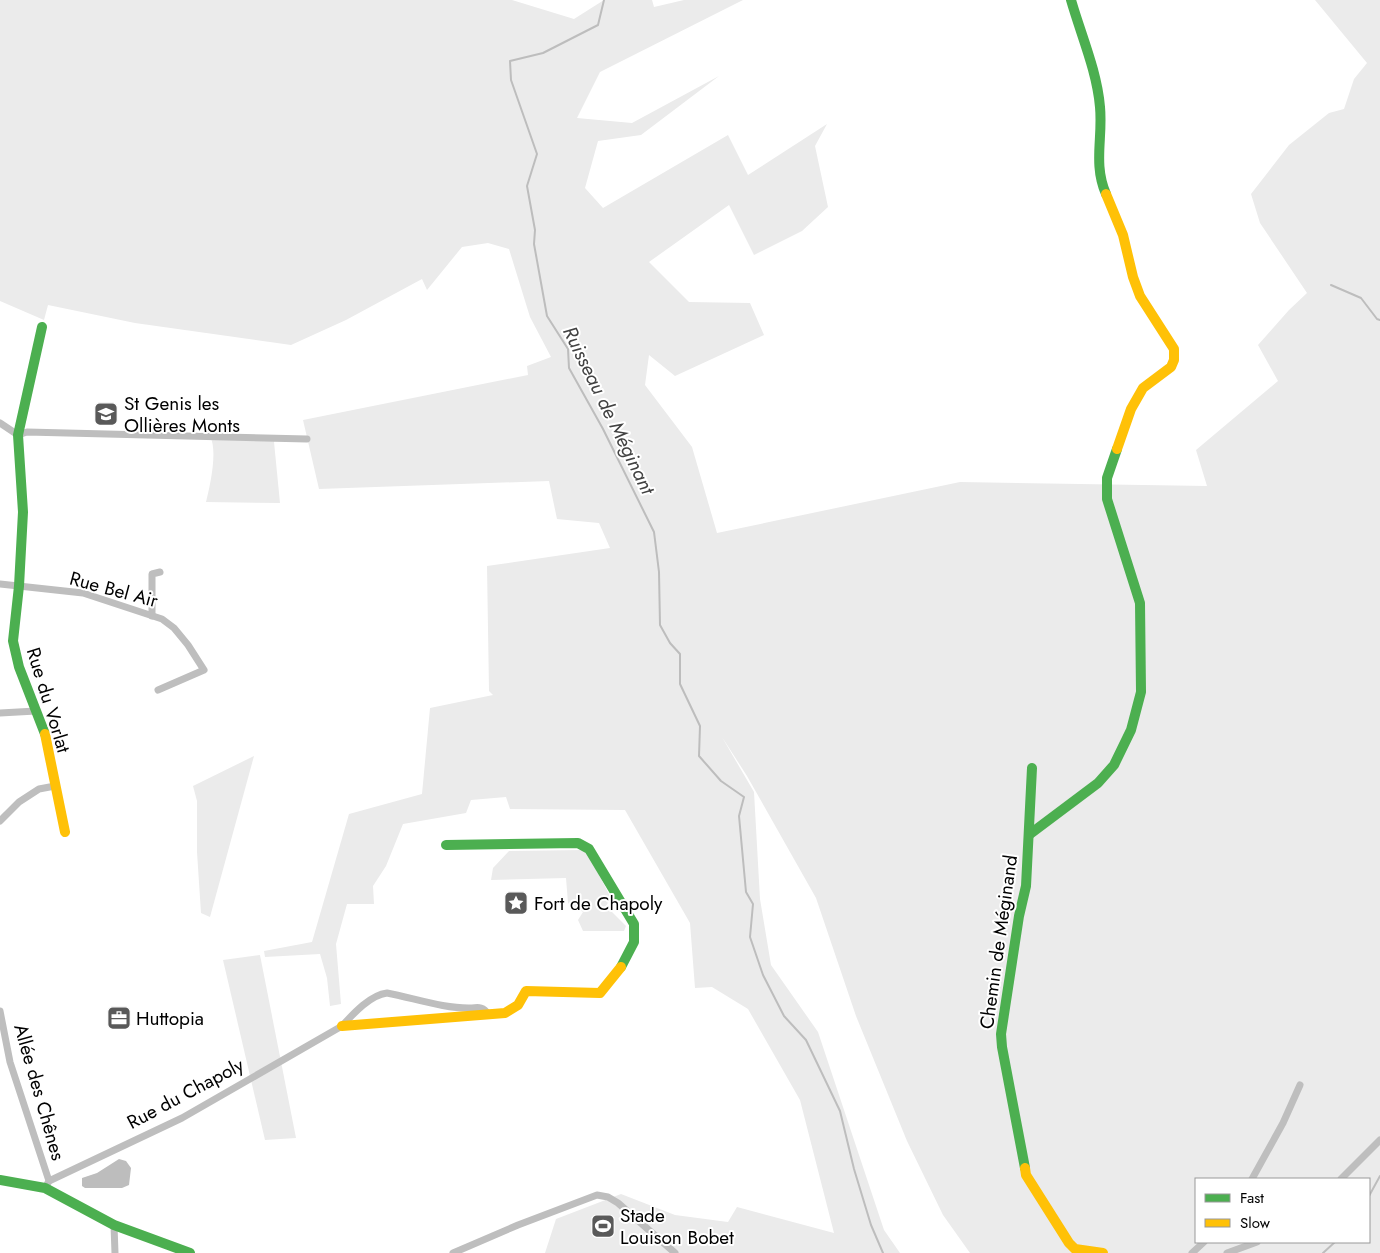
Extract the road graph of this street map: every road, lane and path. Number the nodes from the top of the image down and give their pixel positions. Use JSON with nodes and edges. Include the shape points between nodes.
{"nodes":[{"id":1,"x":1071,"y":0,"type":"edge"},
{"id":2,"x":42,"y":327,"type":"dead end"},
{"id":3,"x":0,"y":423,"type":"edge"},
{"id":4,"x":18,"y":435,"type":"junction"},
{"id":5,"x":307,"y":439,"type":"dead end"},
{"id":6,"x":160,"y":572,"type":"dead end"},
{"id":7,"x":0,"y":584,"type":"edge"},
{"id":8,"x":20,"y":586,"type":"junction"},
{"id":9,"x":152,"y":616,"type":"junction"},
{"id":10,"x":158,"y":690,"type":"dead end"},
{"id":11,"x":36,"y":711,"type":"junction"},
{"id":12,"x":0,"y":713,"type":"edge"},
{"id":13,"x":1032,"y":768,"type":"dead end"},
{"id":14,"x":55,"y":786,"type":"junction"},
{"id":15,"x":0,"y":821,"type":"edge"},
{"id":16,"x":65,"y":832,"type":"dead end"},
{"id":17,"x":1030,"y":834,"type":"junction"},
{"id":18,"x":446,"y":845,"type":"dead end"},
{"id":19,"x":0,"y":1012,"type":"edge"},
{"id":20,"x":488,"y":1014,"type":"junction"},
{"id":21,"x":342,"y":1026,"type":"junction"},
{"id":22,"x":1300,"y":1085,"type":"dead end"},
{"id":23,"x":1380,"y":1140,"type":"edge"},
{"id":24,"x":1253,"y":1178,"type":"edge"},
{"id":25,"x":1341,"y":1178,"type":"edge"},
{"id":26,"x":0,"y":1180,"type":"edge"},
{"id":27,"x":47,"y":1185,"type":"junction"},
{"id":28,"x":114,"y":1225,"type":"junction"},
{"id":29,"x":1203,"y":1243,"type":"edge"},
{"id":30,"x":1254,"y":1243,"type":"edge"},
{"id":31,"x":1075,"y":1251,"type":"edge"},
{"id":32,"x":115,"y":1253,"type":"edge"},
{"id":33,"x":190,"y":1253,"type":"edge"},
{"id":34,"x":453,"y":1253,"type":"edge"},
{"id":35,"x":676,"y":1253,"type":"edge"},
{"id":36,"x":1103,"y":1253,"type":"edge"},
{"id":37,"x":1192,"y":1253,"type":"edge"},
{"id":38,"x":1227,"y":1253,"type":"edge"}],
"edges":[{"from":1,"to":17,"type":"street","name":"Chemin de Méginand","via":[[1096,83],[1100,108],[1098,167],[1101,182],[1123,235],[1140,296],[1174,349],[1174,360],[1171,367],[1144,388],[1131,409],[1107,478],[1107,499],[1140,604],[1141,692],[1131,730],[1114,765],[1098,783]]},
{"from":2,"to":4,"type":"street","name":"Rue du Vorlat"},
{"from":3,"to":4,"type":"street"},
{"from":4,"to":5,"type":"street","via":[[27,432]]},
{"from":4,"to":8,"type":"street","name":"Rue du Vorlat","via":[[23,512]]},
{"from":6,"to":9,"type":"street","via":[[152,574]]},
{"from":7,"to":8,"type":"street","name":"Rue Bel Air"},
{"from":8,"to":9,"type":"street","name":"Rue Bel Air","via":[[83,593]]},
{"from":8,"to":11,"type":"street","name":"Rue du Vorlat","via":[[12,642]]},
{"from":9,"to":10,"type":"street","name":"Rue Bel Air","via":[[174,628],[204,670]]},
{"from":11,"to":12,"type":"street"},
{"from":11,"to":14,"type":"street","name":"Rue du Vorlat","via":[[44,729]]},
{"from":13,"to":17,"type":"street","name":"Chemin de Méginand"},
{"from":14,"to":15,"type":"street","via":[[39,788]]},
{"from":14,"to":16,"type":"street","name":"Rue du Vorlat"},
{"from":17,"to":31,"type":"street","name":"Chemin de Méginand","via":[[1026,886],[1001,1034],[1002,1047],[1026,1175]]},
{"from":18,"to":20,"type":"street","name":"Rue du Chapoly","via":[[578,843],[589,849],[636,930],[634,943],[608,987],[600,993],[526,991],[513,1010]]},
{"from":19,"to":27,"type":"street","name":"Allée des Chênes","via":[[10,1062]]},
{"from":20,"to":21,"type":"street","name":"Rue du Chapoly"},
{"from":20,"to":21,"type":"street","name":"Rue du Chapoly","via":[[480,1007],[460,1008],[387,993],[378,994]]},
{"from":21,"to":27,"type":"street","name":"Rue du Chapoly","via":[[182,1118]]},
{"from":22,"to":24,"type":"street"},
{"from":23,"to":25,"type":"street"},
{"from":26,"to":27,"type":"street"},
{"from":27,"to":28,"type":"street"},
{"from":28,"to":32,"type":"street"},
{"from":28,"to":33,"type":"street"},
{"from":29,"to":37,"type":"street"},
{"from":30,"to":38,"type":"street"},
{"from":31,"to":36,"type":"street","name":"Chemin de Méginand"},
{"from":34,"to":35,"type":"street","via":[[597,1195],[618,1203]]}]}
